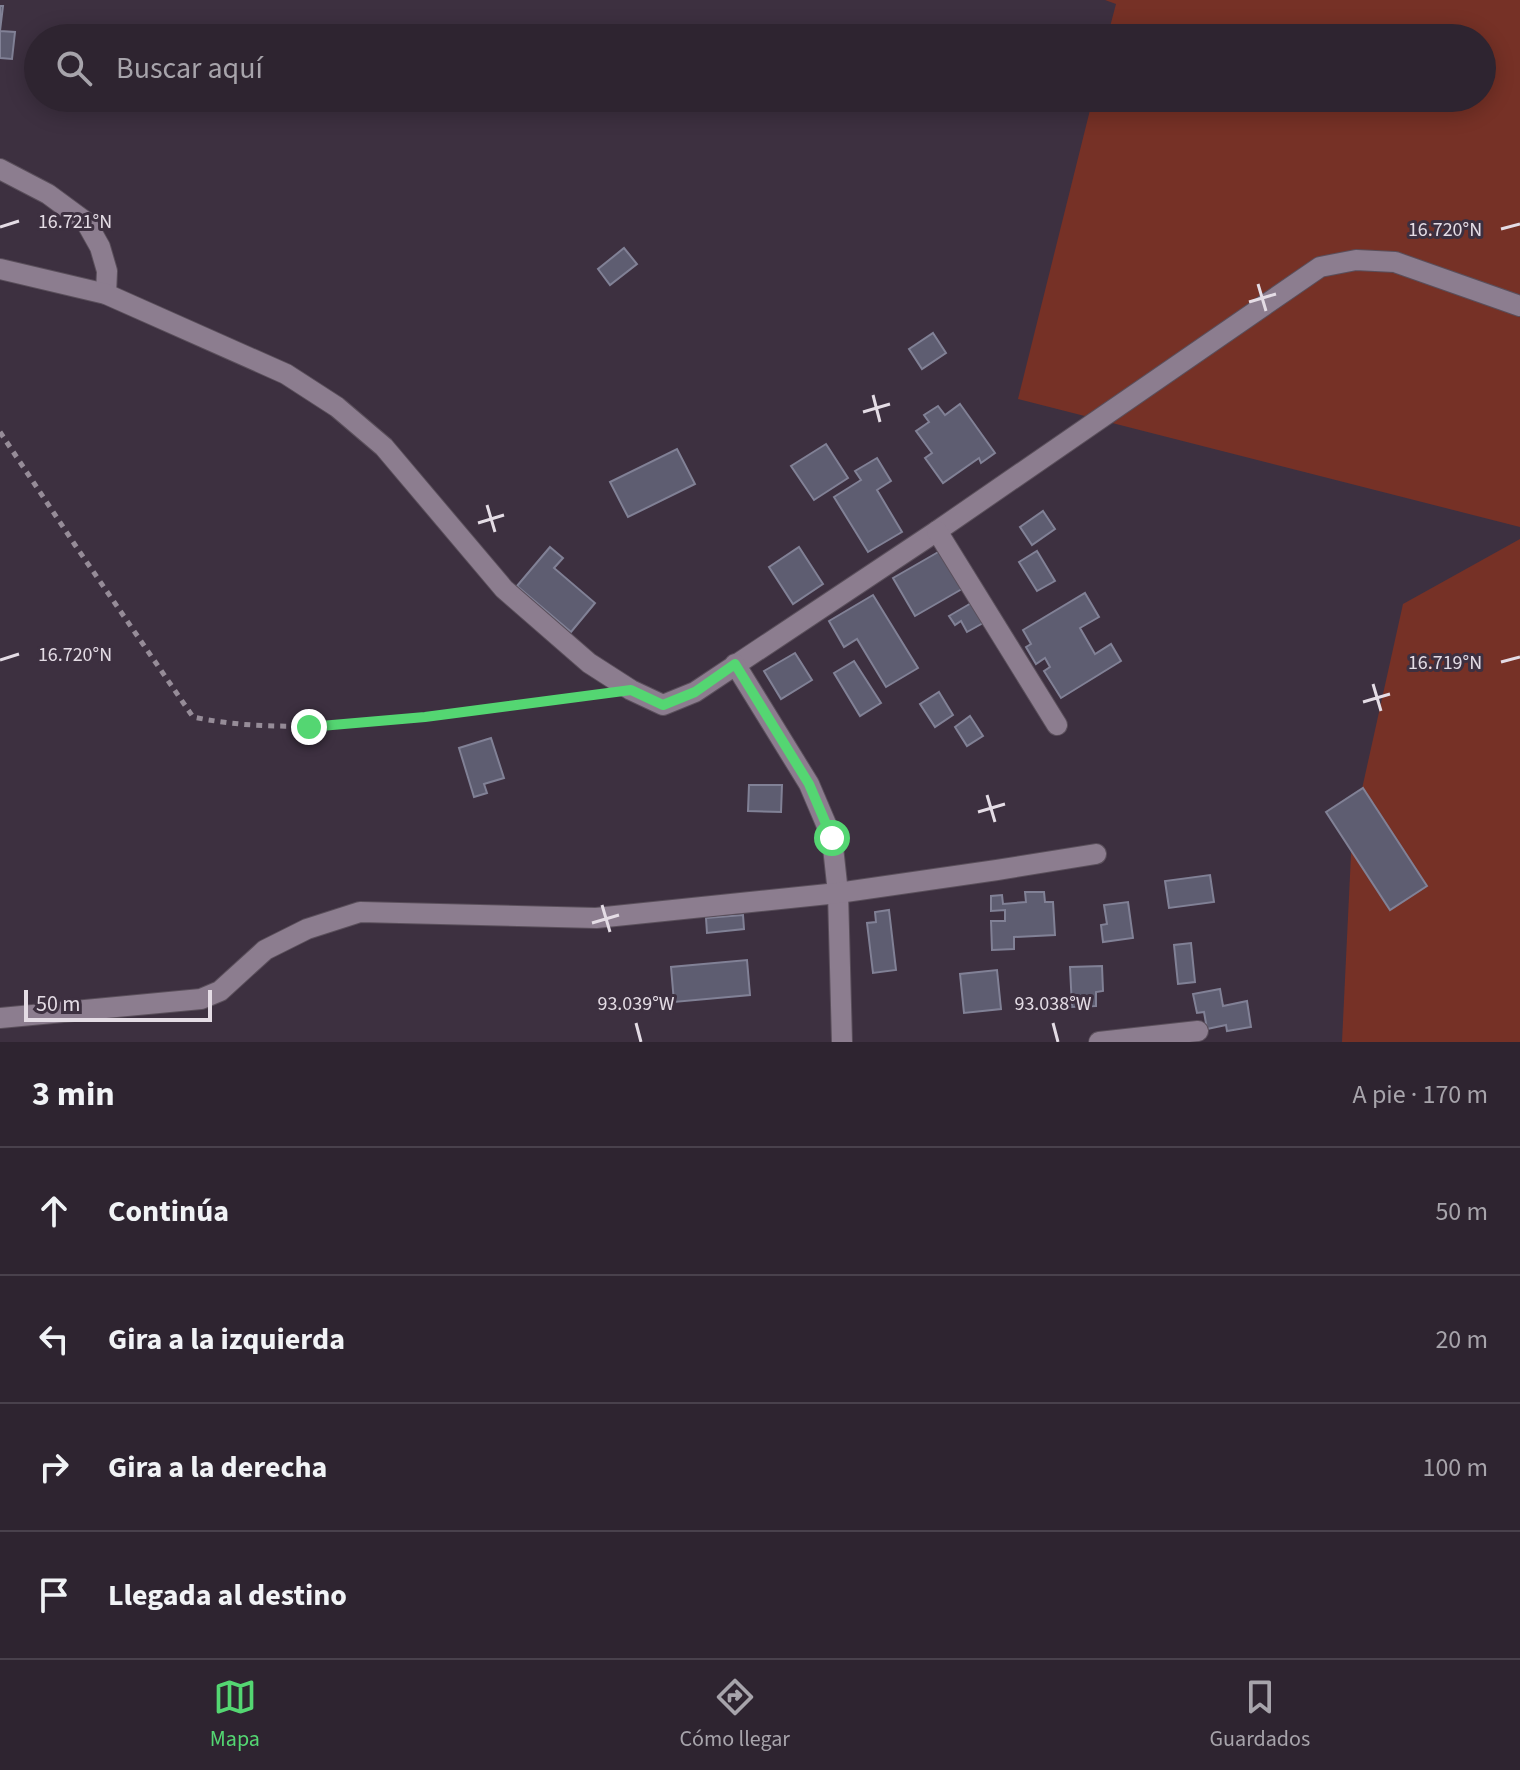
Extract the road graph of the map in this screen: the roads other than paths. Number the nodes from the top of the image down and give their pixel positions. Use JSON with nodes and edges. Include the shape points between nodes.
{"nodes":[{"id":1,"x":0,"y":169,"type":"edge"},
{"id":2,"x":0,"y":269,"type":"edge"},
{"id":3,"x":106,"y":294,"type":"junction"},
{"id":4,"x":1520,"y":306,"type":"edge"},
{"id":5,"x":937,"y":531,"type":"junction"},
{"id":6,"x":735,"y":664,"type":"junction"},
{"id":7,"x":1057,"y":725,"type":"dead end"},
{"id":8,"x":1096,"y":854,"type":"dead end"},
{"id":9,"x":838,"y":893,"type":"junction"},
{"id":10,"x":0,"y":1018,"type":"edge"},
{"id":11,"x":1198,"y":1031,"type":"dead end"},
{"id":12,"x":842,"y":1042,"type":"edge"},
{"id":13,"x":1099,"y":1042,"type":"edge"}],
"edges":[{"from":1,"to":3,"type":"street","via":[[86,222],[107,271]]},
{"from":2,"to":3,"type":"street"},
{"from":3,"to":6,"type":"street","via":[[286,374],[337,407],[384,447],[504,589],[589,663],[631,690],[663,705],[695,692]]},
{"from":4,"to":5,"type":"street","via":[[1395,262],[1356,260],[1320,267]]},
{"from":5,"to":6,"type":"street"},
{"from":5,"to":7,"type":"street"},
{"from":6,"to":9,"type":"street","via":[[809,784],[832,838]]},
{"from":8,"to":9,"type":"street"},
{"from":9,"to":10,"type":"street","via":[[596,918],[360,912],[265,950],[220,991],[201,999]]},
{"from":9,"to":12,"type":"street"},
{"from":11,"to":13,"type":"street"}]}
